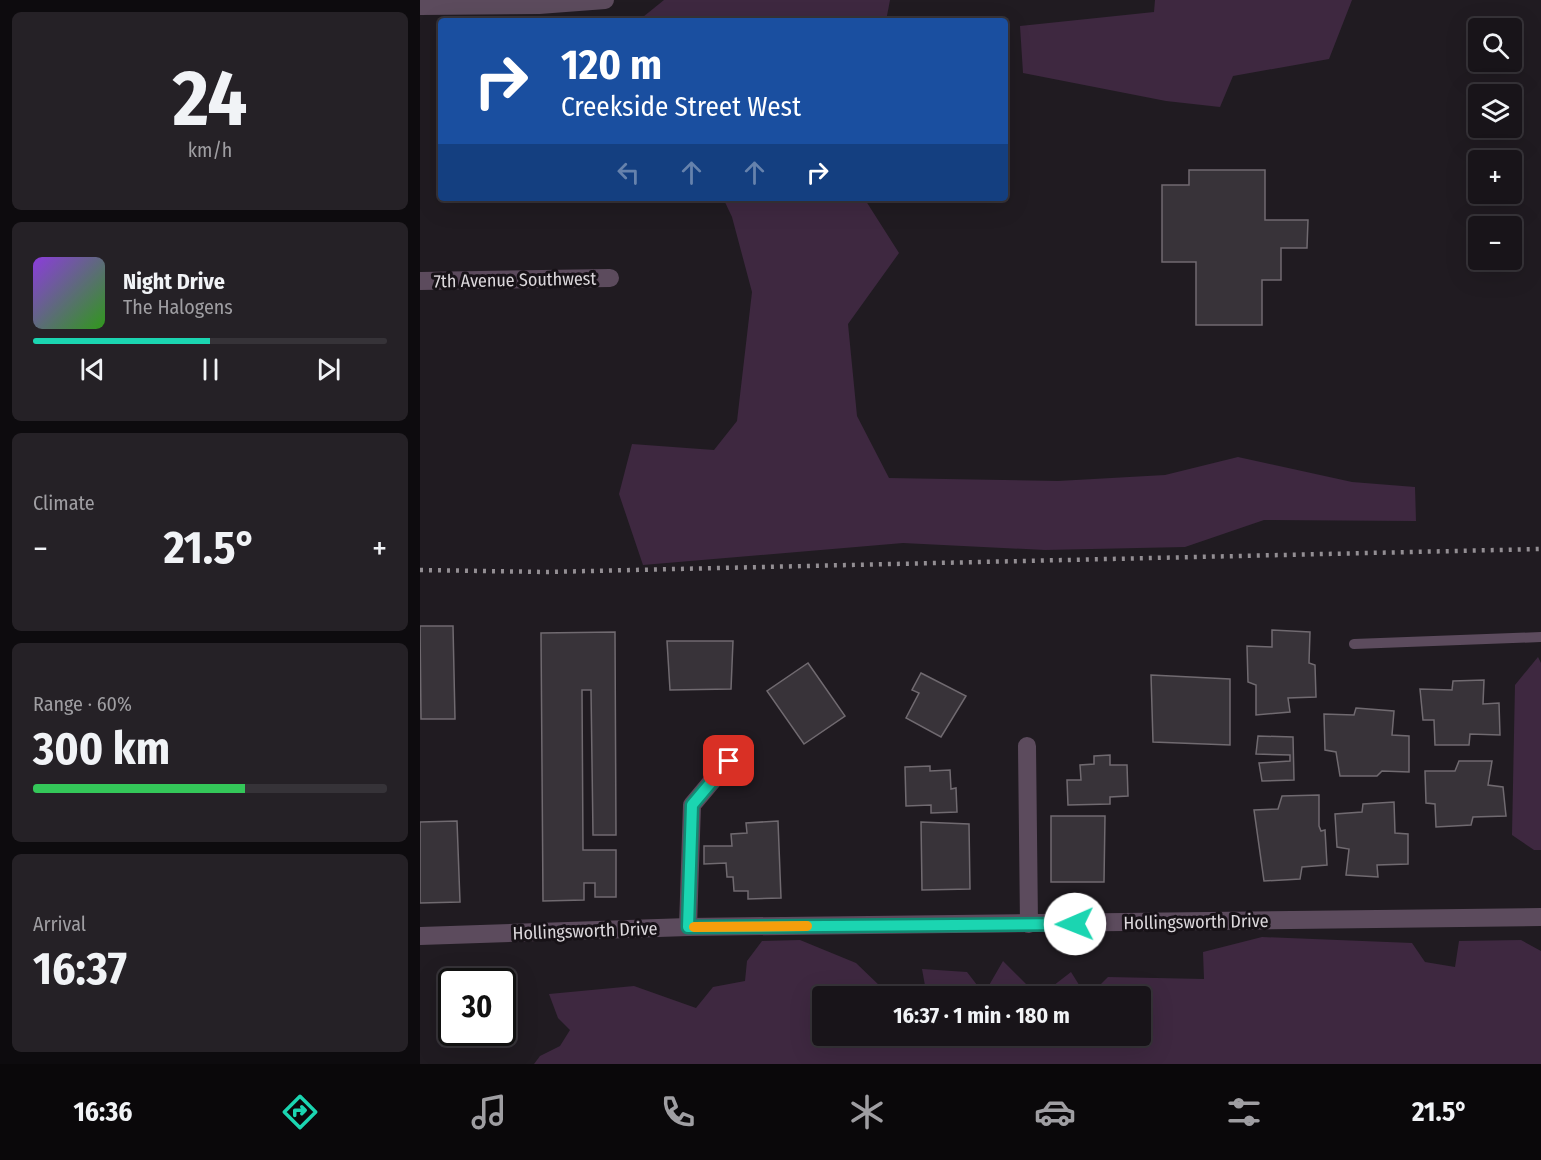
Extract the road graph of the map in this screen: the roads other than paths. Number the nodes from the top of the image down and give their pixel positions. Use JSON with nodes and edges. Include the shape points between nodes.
{"nodes":[{"id":1,"x":605,"y":0,"type":"edge"},
{"id":2,"x":539,"y":2,"type":"edge"},
{"id":3,"x":420,"y":6,"type":"edge"},
{"id":4,"x":610,"y":278,"type":"dead end"},
{"id":5,"x":420,"y":281,"type":"edge"},
{"id":6,"x":1541,"y":637,"type":"edge"},
{"id":7,"x":1354,"y":644,"type":"dead end"},
{"id":8,"x":1027,"y":746,"type":"dead end"},
{"id":9,"x":729,"y":761,"type":"dead end"},
{"id":10,"x":1541,"y":917,"type":"edge"},
{"id":11,"x":1029,"y":924,"type":"junction"},
{"id":12,"x":688,"y":927,"type":"junction"},
{"id":13,"x":420,"y":936,"type":"edge"}],
"edges":[{"from":1,"to":2,"type":"street"},
{"from":2,"to":3,"type":"street"},
{"from":4,"to":5,"type":"street","name":"7th Avenue Southwest"},
{"from":6,"to":7,"type":"lane"},
{"from":8,"to":11,"type":"street"},
{"from":9,"to":12,"type":"street","via":[[692,805]]},
{"from":10,"to":11,"type":"street","name":"Hollingsworth Drive"},
{"from":11,"to":12,"type":"street","name":"Hollingsworth Drive"},
{"from":12,"to":13,"type":"street","name":"Hollingsworth Drive"}]}
